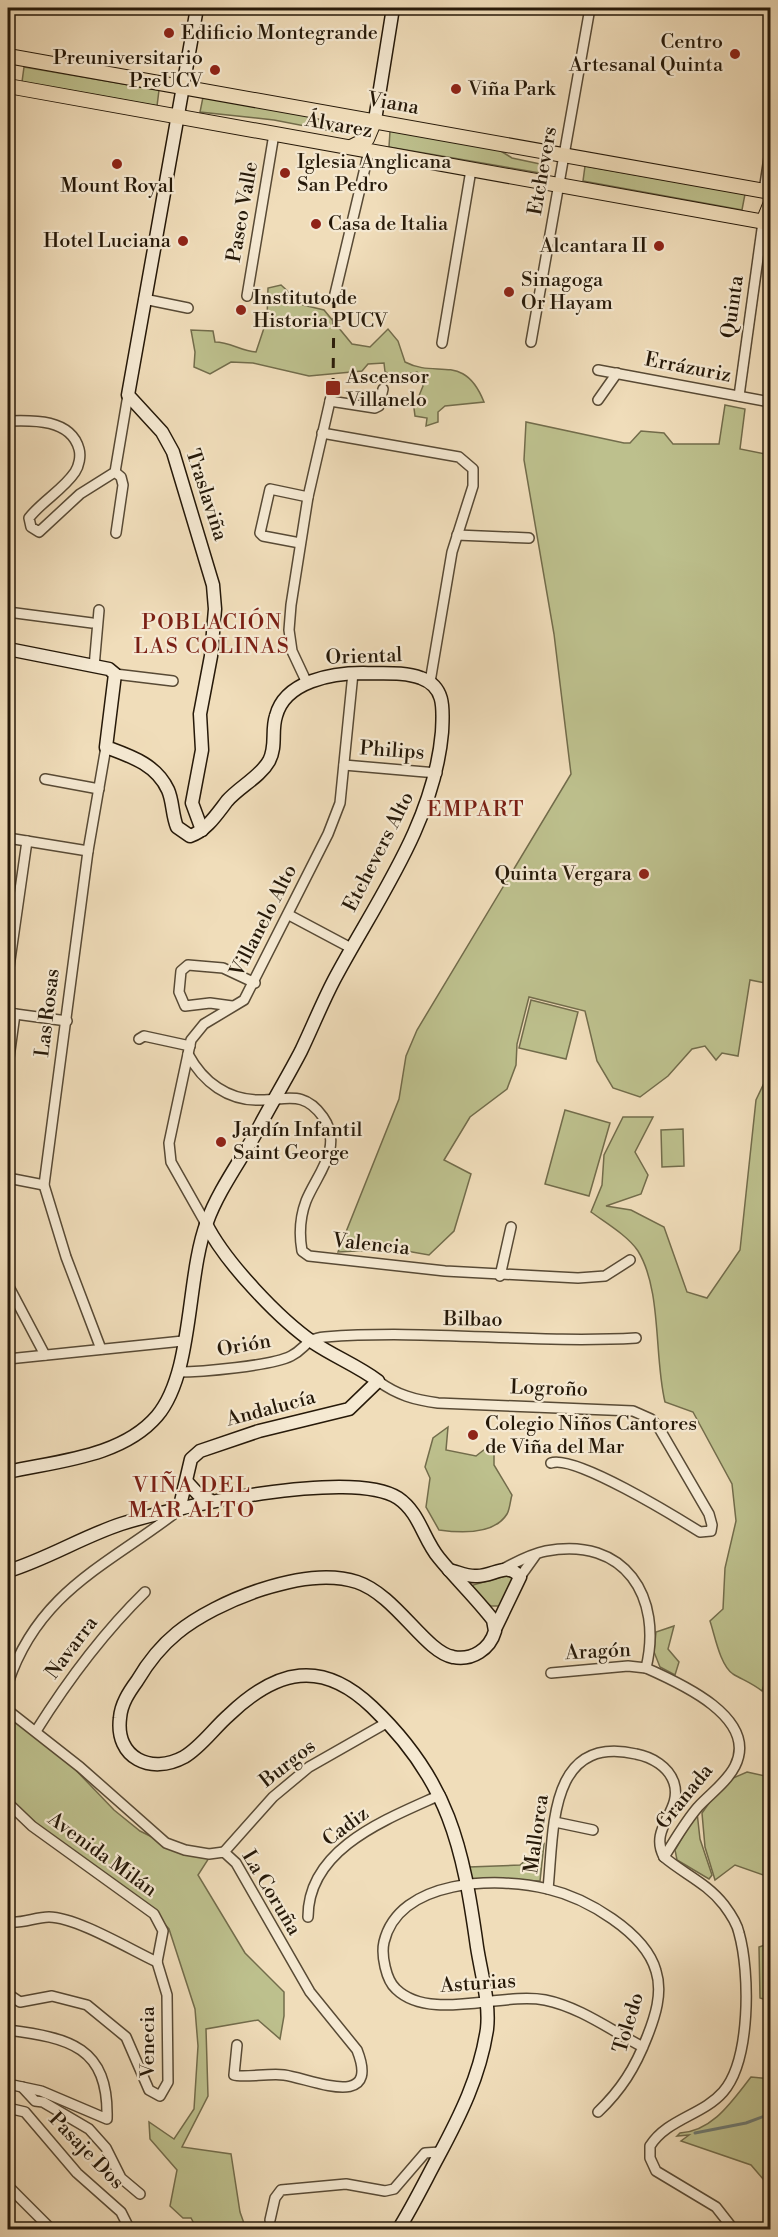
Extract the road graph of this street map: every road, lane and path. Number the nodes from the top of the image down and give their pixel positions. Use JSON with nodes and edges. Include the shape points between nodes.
{"nodes":[{"id":1,"x":197,"y":8,"type":"edge"},
{"id":2,"x":393,"y":8,"type":"edge"},
{"id":3,"x":590,"y":8,"type":"edge"},
{"id":4,"x":8,"y":56,"type":"edge"},
{"id":5,"x":8,"y":86,"type":"edge"},
{"id":6,"x":183,"y":87,"type":"junction"},
{"id":7,"x":177,"y":117,"type":"junction"},
{"id":8,"x":375,"y":120,"type":"junction"},
{"id":9,"x":274,"y":134,"type":"junction"},
{"id":10,"x":348,"y":147,"type":"junction"},
{"id":11,"x":369,"y":151,"type":"junction"},
{"id":12,"x":771,"y":151,"type":"edge"},
{"id":13,"x":564,"y":155,"type":"junction"},
{"id":14,"x":471,"y":170,"type":"junction"},
{"id":15,"x":558,"y":185,"type":"junction"},
{"id":16,"x":767,"y":191,"type":"edge"},
{"id":17,"x":771,"y":205,"type":"edge"},
{"id":18,"x":767,"y":223,"type":"edge"},
{"id":19,"x":247,"y":296,"type":"dead end"},
{"id":20,"x":334,"y":298,"type":"dead end"},
{"id":21,"x":144,"y":299,"type":"junction"},
{"id":22,"x":188,"y":308,"type":"dead end"},
{"id":23,"x":531,"y":342,"type":"dead end"},
{"id":24,"x":442,"y":343,"type":"dead end"},
{"id":25,"x":598,"y":370,"type":"dead end"},
{"id":26,"x":617,"y":373,"type":"junction"},
{"id":27,"x":333,"y":388,"type":"dead end"},
{"id":28,"x":383,"y":389,"type":"dead end"},
{"id":29,"x":128,"y":395,"type":"junction"},
{"id":30,"x":739,"y":396,"type":"junction"},
{"id":31,"x":598,"y":400,"type":"dead end"},
{"id":32,"x":330,"y":401,"type":"junction"},
{"id":33,"x":771,"y":402,"type":"edge"},
{"id":34,"x":8,"y":421,"type":"edge"},
{"id":35,"x":322,"y":433,"type":"junction"},
{"id":36,"x":115,"y":472,"type":"junction"},
{"id":37,"x":308,"y":497,"type":"junction"},
{"id":38,"x":116,"y":533,"type":"dead end"},
{"id":39,"x":457,"y":535,"type":"junction"},
{"id":40,"x":529,"y":538,"type":"dead end"},
{"id":41,"x":300,"y":543,"type":"junction"},
{"id":42,"x":99,"y":610,"type":"dead end"},
{"id":43,"x":8,"y":612,"type":"edge"},
{"id":44,"x":92,"y":623,"type":"dead end"},
{"id":45,"x":8,"y":649,"type":"edge"},
{"id":46,"x":94,"y":666,"type":"junction"},
{"id":47,"x":352,"y":673,"type":"junction"},
{"id":48,"x":115,"y":674,"type":"junction"},
{"id":49,"x":173,"y":681,"type":"dead end"},
{"id":50,"x":430,"y":682,"type":"junction"},
{"id":51,"x":307,"y":683,"type":"junction"},
{"id":52,"x":106,"y":747,"type":"junction"},
{"id":53,"x":344,"y":765,"type":"junction"},
{"id":54,"x":437,"y":773,"type":"junction"},
{"id":55,"x":45,"y":779,"type":"dead end"},
{"id":56,"x":99,"y":789,"type":"junction"},
{"id":57,"x":202,"y":830,"type":"junction"},
{"id":58,"x":8,"y":838,"type":"edge"},
{"id":59,"x":27,"y":841,"type":"junction"},
{"id":60,"x":88,"y":851,"type":"junction"},
{"id":61,"x":289,"y":915,"type":"junction"},
{"id":62,"x":351,"y":948,"type":"junction"},
{"id":63,"x":8,"y":974,"type":"edge"},
{"id":64,"x":255,"y":982,"type":"junction"},
{"id":65,"x":232,"y":1006,"type":"junction"},
{"id":66,"x":11,"y":1013,"type":"edge"},
{"id":67,"x":67,"y":1021,"type":"junction"},
{"id":68,"x":140,"y":1039,"type":"dead end"},
{"id":69,"x":189,"y":1050,"type":"junction"},
{"id":70,"x":8,"y":1065,"type":"edge"},
{"id":71,"x":275,"y":1098,"type":"junction"},
{"id":72,"x":8,"y":1178,"type":"edge"},
{"id":73,"x":44,"y":1185,"type":"junction"},
{"id":74,"x":206,"y":1224,"type":"junction"},
{"id":75,"x":511,"y":1227,"type":"dead end"},
{"id":76,"x":630,"y":1260,"type":"dead end"},
{"id":77,"x":501,"y":1276,"type":"junction"},
{"id":78,"x":8,"y":1286,"type":"edge"},
{"id":79,"x":636,"y":1338,"type":"dead end"},
{"id":80,"x":309,"y":1339,"type":"junction"},
{"id":81,"x":183,"y":1341,"type":"junction"},
{"id":82,"x":101,"y":1349,"type":"junction"},
{"id":83,"x":45,"y":1354,"type":"junction"},
{"id":84,"x":8,"y":1359,"type":"edge"},
{"id":85,"x":178,"y":1372,"type":"junction"},
{"id":86,"x":378,"y":1381,"type":"junction"},
{"id":87,"x":551,"y":1463,"type":"dead end"},
{"id":88,"x":8,"y":1472,"type":"edge"},
{"id":89,"x":187,"y":1482,"type":"junction"},
{"id":90,"x":210,"y":1500,"type":"junction"},
{"id":91,"x":179,"y":1510,"type":"junction"},
{"id":92,"x":535,"y":1556,"type":"junction"},
{"id":93,"x":503,"y":1569,"type":"junction"},
{"id":94,"x":449,"y":1570,"type":"junction"},
{"id":95,"x":8,"y":1571,"type":"edge"},
{"id":96,"x":473,"y":1576,"type":"junction"},
{"id":97,"x":520,"y":1578,"type":"junction"},
{"id":98,"x":465,"y":1588,"type":"junction"},
{"id":99,"x":145,"y":1592,"type":"dead end"},
{"id":100,"x":484,"y":1608,"type":"junction"},
{"id":101,"x":506,"y":1611,"type":"junction"},
{"id":102,"x":496,"y":1627,"type":"junction"},
{"id":103,"x":646,"y":1668,"type":"junction"},
{"id":104,"x":551,"y":1673,"type":"dead end"},
{"id":105,"x":8,"y":1683,"type":"edge"},
{"id":106,"x":8,"y":1706,"type":"edge"},
{"id":107,"x":388,"y":1722,"type":"junction"},
{"id":108,"x":36,"y":1731,"type":"junction"},
{"id":109,"x":440,"y":1795,"type":"junction"},
{"id":110,"x":8,"y":1803,"type":"edge"},
{"id":111,"x":555,"y":1822,"type":"junction"},
{"id":112,"x":593,"y":1830,"type":"dead end"},
{"id":113,"x":224,"y":1852,"type":"junction"},
{"id":114,"x":664,"y":1857,"type":"junction"},
{"id":115,"x":468,"y":1883,"type":"junction"},
{"id":116,"x":548,"y":1889,"type":"junction"},
{"id":117,"x":308,"y":1917,"type":"dead end"},
{"id":118,"x":8,"y":1922,"type":"edge"},
{"id":119,"x":157,"y":1962,"type":"junction"},
{"id":120,"x":8,"y":1994,"type":"edge"},
{"id":121,"x":485,"y":2000,"type":"junction"},
{"id":122,"x":8,"y":2030,"type":"edge"},
{"id":123,"x":237,"y":2045,"type":"dead end"},
{"id":124,"x":643,"y":2047,"type":"junction"},
{"id":125,"x":8,"y":2084,"type":"edge"},
{"id":126,"x":22,"y":2087,"type":"junction"},
{"id":127,"x":8,"y":2108,"type":"edge"},
{"id":128,"x":598,"y":2112,"type":"dead end"},
{"id":129,"x":440,"y":2152,"type":"junction"},
{"id":130,"x":8,"y":2186,"type":"edge"},
{"id":131,"x":140,"y":2194,"type":"dead end"},
{"id":132,"x":270,"y":2220,"type":"dead end"},
{"id":133,"x":52,"y":2229,"type":"edge"},
{"id":134,"x":130,"y":2229,"type":"edge"},
{"id":135,"x":398,"y":2229,"type":"edge"},
{"id":136,"x":734,"y":2229,"type":"edge"}],
"edges":[{"from":1,"to":6,"type":"street"},
{"from":2,"to":8,"type":"street"},
{"from":3,"to":13,"type":"street","name":"Etchevers"},
{"from":4,"to":6,"type":"main road","name":"Viana"},
{"from":5,"to":7,"type":"main road","name":"Álvarez"},
{"from":6,"to":7,"type":"street"},
{"from":6,"to":8,"type":"main road","name":"Viana"},
{"from":7,"to":9,"type":"main road","name":"Álvarez"},
{"from":7,"to":21,"type":"street"},
{"from":8,"to":10,"type":"main road","via":[[367,139],[359,146]]},
{"from":8,"to":13,"type":"main road","name":"Viana"},
{"from":9,"to":10,"type":"main road","name":"Álvarez"},
{"from":9,"to":19,"type":"street","name":"Paseo Valle"},
{"from":10,"to":11,"type":"main road","name":"Álvarez"},
{"from":11,"to":14,"type":"main road","name":"Álvarez"},
{"from":11,"to":20,"type":"street"},
{"from":12,"to":16,"type":"street"},
{"from":13,"to":15,"type":"street","name":"Etchevers"},
{"from":13,"to":16,"type":"main road","name":"Viana"},
{"from":14,"to":15,"type":"main road","name":"Álvarez"},
{"from":14,"to":24,"type":"street"},
{"from":15,"to":18,"type":"main road","name":"Álvarez"},
{"from":15,"to":23,"type":"street","name":"Etchevers"},
{"from":17,"to":18,"type":"main road"},
{"from":18,"to":30,"type":"street","name":"Quinta"},
{"from":21,"to":22,"type":"street"},
{"from":21,"to":29,"type":"street"},
{"from":25,"to":26,"type":"street","name":"Errázuriz"},
{"from":26,"to":30,"type":"street","name":"Errázuriz"},
{"from":26,"to":31,"type":"street"},
{"from":27,"to":32,"type":"street"},
{"from":28,"to":32,"type":"street","via":[[380,406],[375,408]]},
{"from":29,"to":36,"type":"street"},
{"from":29,"to":57,"type":"street","name":"Traslaviña","via":[[162,432],[173,452],[213,585],[211,656],[200,714],[202,750],[192,803]]},
{"from":30,"to":33,"type":"street","name":"Errázuriz"},
{"from":32,"to":35,"type":"street"},
{"from":34,"to":36,"type":"street","via":[[58,426],[77,441],[80,455],[76,471],[29,518],[37,532],[80,494]]},
{"from":35,"to":37,"type":"street"},
{"from":35,"to":39,"type":"street","via":[[459,457],[473,469],[473,486]]},
{"from":36,"to":38,"type":"street","via":[[123,485]]},
{"from":37,"to":41,"type":"street"},
{"from":37,"to":41,"type":"street","via":[[270,489],[260,533]]},
{"from":39,"to":40,"type":"street"},
{"from":39,"to":50,"type":"street"},
{"from":41,"to":51,"type":"street","via":[[289,630],[292,651]]},
{"from":42,"to":46,"type":"street"},
{"from":43,"to":44,"type":"street"},
{"from":45,"to":46,"type":"street"},
{"from":46,"to":48,"type":"street"},
{"from":47,"to":50,"type":"street","name":"Oriental","via":[[412,675]]},
{"from":47,"to":51,"type":"street","name":"Oriental"},
{"from":47,"to":53,"type":"street","name":"Villanelo Alto"},
{"from":48,"to":49,"type":"street"},
{"from":48,"to":52,"type":"street","name":"Las Rosas"},
{"from":50,"to":54,"type":"street","name":"Etchevers Alto","via":[[443,702]]},
{"from":51,"to":57,"type":"street","name":"Oriental","via":[[279,707],[274,749],[265,768],[230,797]]},
{"from":52,"to":56,"type":"street","name":"Las Rosas"},
{"from":52,"to":57,"type":"street","via":[[140,760],[161,779],[168,789],[180,831],[190,836]]},
{"from":53,"to":54,"type":"street","name":"Philips"},
{"from":53,"to":61,"type":"street","name":"Villanelo Alto","via":[[340,803]]},
{"from":54,"to":62,"type":"street","name":"Etchevers Alto","via":[[420,820]]},
{"from":55,"to":56,"type":"street"},
{"from":56,"to":60,"type":"street","name":"Las Rosas"},
{"from":58,"to":59,"type":"street"},
{"from":59,"to":60,"type":"street"},
{"from":59,"to":63,"type":"street"},
{"from":60,"to":67,"type":"street","name":"Las Rosas"},
{"from":61,"to":62,"type":"street"},
{"from":61,"to":64,"type":"street","name":"Villanelo Alto"},
{"from":62,"to":71,"type":"street","name":"Etchevers Alto"},
{"from":64,"to":65,"type":"street","name":"Villanelo Alto","via":[[244,1000]]},
{"from":64,"to":65,"type":"street","via":[[212,966],[188,965],[182,971],[179,992],[185,1006]]},
{"from":65,"to":69,"type":"street","name":"Villanelo Alto","via":[[204,1024]]},
{"from":66,"to":67,"type":"street"},
{"from":66,"to":70,"type":"street"},
{"from":67,"to":73,"type":"street","name":"Las Rosas"},
{"from":68,"to":69,"type":"street","via":[[144,1036]]},
{"from":69,"to":71,"type":"street","via":[[196,1068],[218,1089],[234,1097]]},
{"from":69,"to":74,"type":"street","name":"Villanelo Alto","via":[[169,1143],[171,1162]]},
{"from":71,"to":74,"type":"street","name":"Etchevers Alto"},
{"from":71,"to":77,"type":"street","name":"Valencia","via":[[294,1096],[311,1104],[330,1130],[328,1160],[305,1202],[302,1251],[309,1256]]},
{"from":72,"to":73,"type":"street"},
{"from":73,"to":82,"type":"street","name":"Las Rosas"},
{"from":74,"to":80,"type":"street","name":"Logroño","via":[[234,1265],[274,1309]]},
{"from":74,"to":81,"type":"street","name":"Etchevers Alto"},
{"from":75,"to":77,"type":"street"},
{"from":76,"to":77,"type":"street","name":"Valencia","via":[[605,1276]]},
{"from":78,"to":83,"type":"street"},
{"from":79,"to":80,"type":"street","name":"Bilbao","via":[[527,1340],[358,1335]]},
{"from":80,"to":85,"type":"street","name":"Orión","via":[[290,1356]]},
{"from":80,"to":86,"type":"street","name":"Logroño"},
{"from":81,"to":82,"type":"street"},
{"from":81,"to":85,"type":"street","name":"Etchevers Alto"},
{"from":82,"to":83,"type":"street"},
{"from":83,"to":84,"type":"street"},
{"from":85,"to":88,"type":"street","name":"Etchevers Alto","via":[[156,1417],[133,1436],[86,1455]]},
{"from":86,"to":87,"type":"street","name":"Logroño","via":[[393,1392],[438,1403],[642,1414],[659,1428],[711,1520],[711,1531],[700,1532],[608,1480],[565,1463]]},
{"from":86,"to":89,"type":"street","name":"Andalucía","via":[[349,1409],[259,1431],[200,1451],[191,1460]]},
{"from":89,"to":90,"type":"street"},
{"from":89,"to":91,"type":"street","name":"Andalucía"},
{"from":90,"to":91,"type":"street"},
{"from":90,"to":94,"type":"street","via":[[292,1491],[381,1490],[411,1509]]},
{"from":91,"to":95,"type":"street","via":[[120,1525]]},
{"from":91,"to":105,"type":"street","via":[[70,1587],[46,1614]]},
{"from":92,"to":93,"type":"street"},
{"from":92,"to":97,"type":"street"},
{"from":92,"to":103,"type":"street","via":[[544,1551],[578,1550],[600,1555],[622,1567],[644,1594],[649,1610],[651,1634]]},
{"from":93,"to":96,"type":"street"},
{"from":93,"to":97,"type":"street","via":[[513,1570]]},
{"from":94,"to":96,"type":"street"},
{"from":94,"to":98,"type":"street"},
{"from":96,"to":98,"type":"street"},
{"from":97,"to":101,"type":"street"},
{"from":98,"to":100,"type":"street"},
{"from":99,"to":108,"type":"street","name":"Navarra","via":[[85,1656]]},
{"from":100,"to":101,"type":"street"},
{"from":100,"to":102,"type":"street"},
{"from":101,"to":102,"type":"street"},
{"from":102,"to":107,"type":"street","via":[[487,1647],[475,1655],[448,1656],[375,1590],[326,1576],[298,1580],[225,1604],[178,1632],[140,1675],[119,1721],[126,1749],[135,1758],[146,1764],[170,1763],[191,1752],[229,1714],[264,1688],[286,1678],[310,1675],[351,1688]]},
{"from":103,"to":104,"type":"street","name":"Aragón","via":[[620,1666]]},
{"from":103,"to":114,"type":"street","name":"Granada","via":[[717,1709],[736,1729],[741,1744],[735,1766],[692,1814]]},
{"from":106,"to":108,"type":"street","name":"La Coruña","via":[[10,1712]]},
{"from":107,"to":109,"type":"street","via":[[417,1756]]},
{"from":107,"to":113,"type":"street","name":"Burgos","via":[[309,1767],[273,1797]]},
{"from":108,"to":113,"type":"street","name":"La Coruña","via":[[166,1843],[209,1854]]},
{"from":109,"to":115,"type":"street","via":[[460,1847]]},
{"from":109,"to":117,"type":"street","name":"Cadiz","via":[[385,1820],[325,1865],[313,1884]]},
{"from":110,"to":119,"type":"street","name":"Avenida Milán","via":[[32,1826],[154,1914],[163,1931]]},
{"from":111,"to":112,"type":"street"},
{"from":111,"to":114,"type":"street","name":"Mallorca","via":[[558,1796],[574,1766],[594,1754],[609,1751],[656,1760],[675,1784],[675,1797],[658,1838]]},
{"from":111,"to":116,"type":"street","name":"Mallorca"},
{"from":113,"to":123,"type":"street","name":"La Coruña","via":[[236,1863],[260,1901],[310,1992],[357,2050],[362,2075],[351,2088],[341,2089],[285,2075],[263,2073],[241,2078],[234,2075]]},
{"from":114,"to":136,"type":"street","name":"Granada","via":[[708,1886],[731,1915],[739,1930],[745,1959],[744,2004],[742,2045],[728,2085],[711,2102],[662,2132],[650,2146],[650,2158],[656,2171],[716,2207]]},
{"from":115,"to":116,"type":"street","name":"Toledo"},
{"from":115,"to":121,"type":"street"},
{"from":115,"to":121,"type":"street","name":"Asturias","via":[[413,1902],[396,1915],[388,1927],[383,1948],[386,1969],[395,1989],[416,2002],[439,2006]]},
{"from":116,"to":124,"type":"street","name":"Toledo","via":[[584,1901],[611,1918],[644,1949],[656,1971],[659,1994]]},
{"from":118,"to":119,"type":"street","via":[[48,1917],[68,1920]]},
{"from":119,"to":120,"type":"street","name":"Venecia","via":[[167,1995],[168,2082],[160,2096],[149,2090],[126,2037],[87,2005],[52,1996],[20,2002]]},
{"from":121,"to":124,"type":"street","name":"Asturias","via":[[546,2000],[582,2014]]},
{"from":121,"to":129,"type":"street","via":[[487,2027],[480,2063],[468,2099]]},
{"from":122,"to":126,"type":"street","via":[[58,2039],[86,2050],[103,2079],[107,2119]]},
{"from":124,"to":128,"type":"street","name":"Toledo","via":[[621,2089]]},
{"from":125,"to":126,"type":"street"},
{"from":126,"to":131,"type":"street","via":[[35,2101],[89,2129],[105,2148],[121,2178]]},
{"from":127,"to":134,"type":"street","name":"Pasaje Dos","via":[[25,2112],[77,2173],[121,2212]]},
{"from":129,"to":132,"type":"street","via":[[426,2153],[394,2189],[346,2184],[281,2190]]},
{"from":129,"to":135,"type":"street"},
{"from":130,"to":133,"type":"street"}]}
